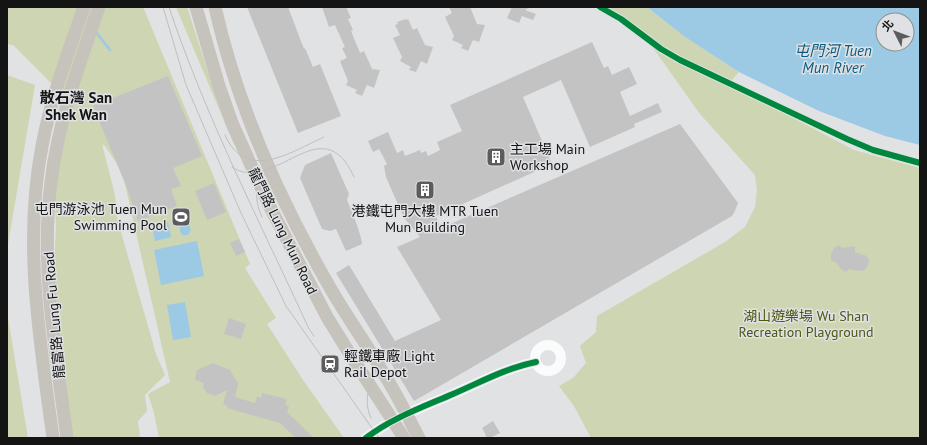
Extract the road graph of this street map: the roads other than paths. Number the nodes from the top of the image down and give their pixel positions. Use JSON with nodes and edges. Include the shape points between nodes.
{"nodes":[{"id":1,"x":84,"y":7,"type":"edge"},
{"id":2,"x":99,"y":7,"type":"edge"},
{"id":3,"x":196,"y":7,"type":"edge"},
{"id":4,"x":215,"y":7,"type":"edge"},
{"id":5,"x":536,"y":362,"type":"dead end"},
{"id":6,"x":407,"y":414,"type":"junction"},
{"id":7,"x":393,"y":421,"type":"junction"},
{"id":8,"x":52,"y":438,"type":"edge"},
{"id":9,"x":67,"y":438,"type":"edge"},
{"id":10,"x":366,"y":438,"type":"edge"},
{"id":11,"x":404,"y":438,"type":"edge"},
{"id":12,"x":419,"y":438,"type":"edge"}],
"edges":[{"from":1,"to":8,"type":"main road","name":"龍富路 Lung Fu Road","via":[[50,112],[37,179],[33,244],[34,287]]},
{"from":2,"to":9,"type":"main road","name":"龍富路 Lung Fu Road","via":[[65,109],[51,181],[47,239],[49,290]]},
{"from":3,"to":7,"type":"main road","name":"龍門路 Lung Mun Road","via":[[228,111],[269,205],[327,317]]},
{"from":4,"to":6,"type":"main road","name":"龍門路 Lung Mun Road","via":[[241,99],[289,210],[328,285]]},
{"from":5,"to":6,"type":"street","via":[[510,369]]},
{"from":6,"to":7,"type":"street"},
{"from":6,"to":12,"type":"main road","name":"龍門路 Lung Mun Road"},
{"from":7,"to":10,"type":"street"},
{"from":7,"to":11,"type":"main road","name":"龍門路 Lung Mun Road"}]}
